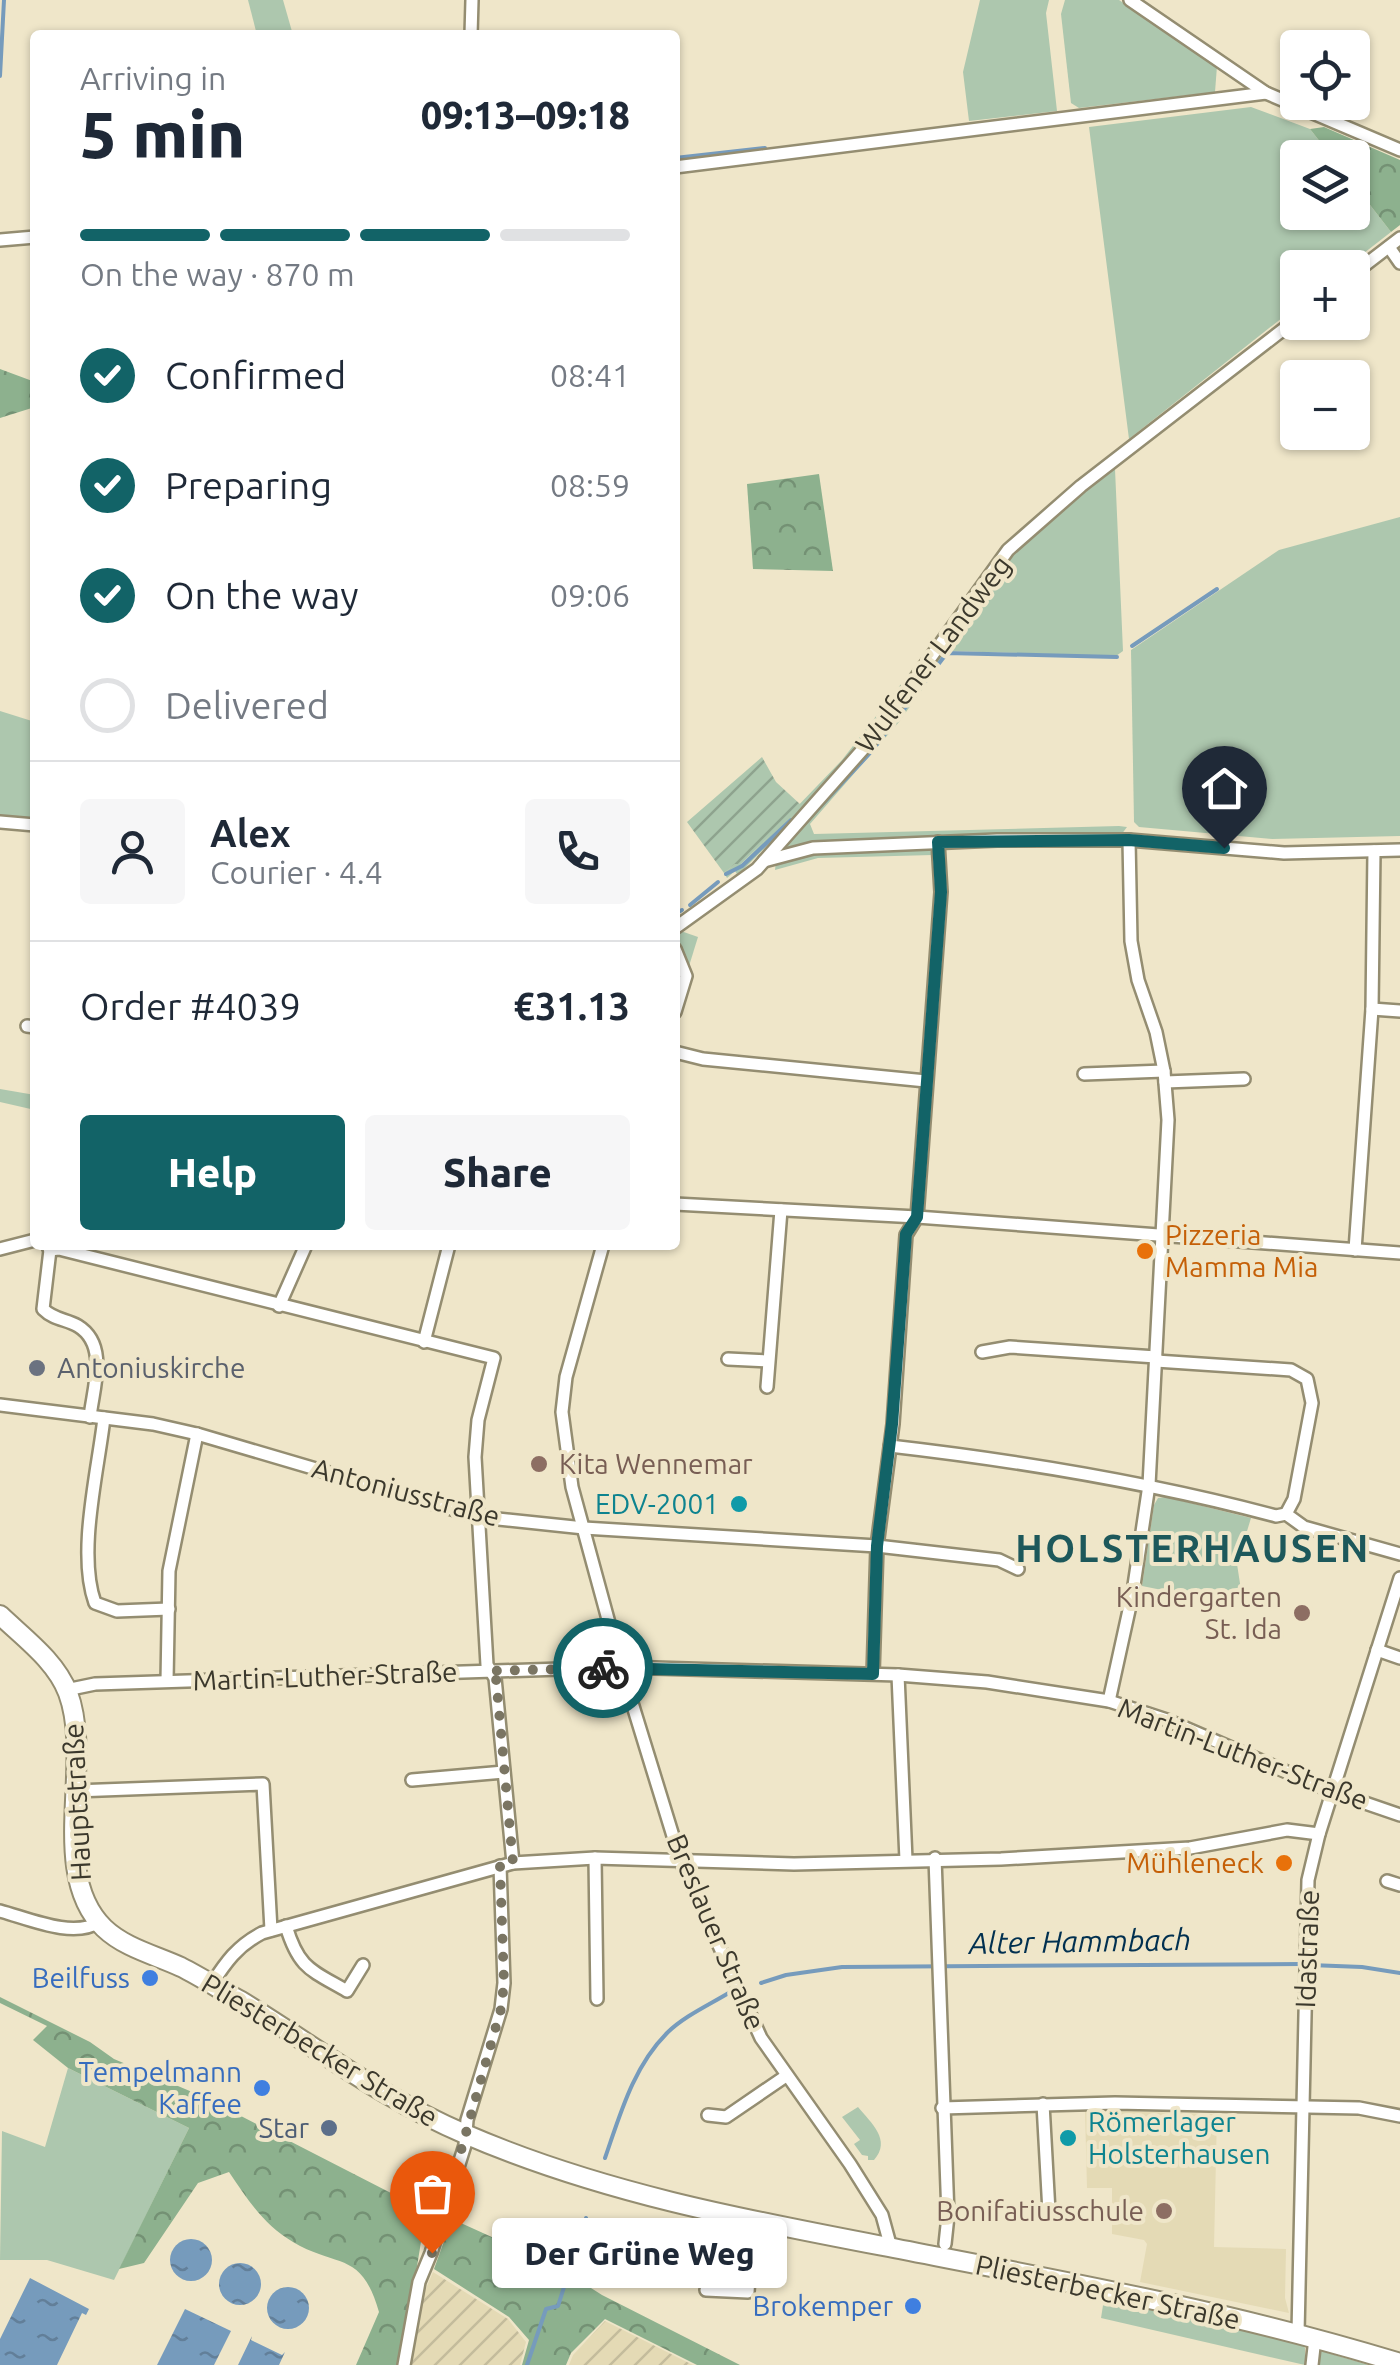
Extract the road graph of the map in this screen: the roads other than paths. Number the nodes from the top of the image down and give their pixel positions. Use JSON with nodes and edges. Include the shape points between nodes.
{"nodes":[{"id":1,"x":472,"y":0,"type":"edge"},
{"id":2,"x":1130,"y":0,"type":"edge"},
{"id":3,"x":472,"y":30,"type":"edge"},
{"id":4,"x":1266,"y":93,"type":"junction"},
{"id":5,"x":1400,"y":150,"type":"edge"},
{"id":6,"x":680,"y":166,"type":"edge"},
{"id":7,"x":30,"y":237,"type":"edge"},
{"id":8,"x":1400,"y":238,"type":"edge"},
{"id":9,"x":0,"y":240,"type":"edge"},
{"id":10,"x":1388,"y":248,"type":"junction"},
{"id":11,"x":1370,"y":262,"type":"edge"},
{"id":12,"x":1400,"y":263,"type":"edge"},
{"id":13,"x":1280,"y":332,"type":"edge"},
{"id":14,"x":0,"y":822,"type":"edge"},
{"id":15,"x":30,"y":824,"type":"edge"},
{"id":16,"x":1129,"y":840,"type":"junction"},
{"id":17,"x":938,"y":842,"type":"junction"},
{"id":18,"x":1400,"y":850,"type":"edge"},
{"id":19,"x":1374,"y":851,"type":"junction"},
{"id":20,"x":764,"y":861,"type":"junction"},
{"id":21,"x":680,"y":924,"type":"edge"},
{"id":22,"x":680,"y":961,"type":"edge"},
{"id":23,"x":680,"y":996,"type":"edge"},
{"id":24,"x":1372,"y":1009,"type":"junction"},
{"id":25,"x":1400,"y":1010,"type":"edge"},
{"id":26,"x":680,"y":1053,"type":"edge"},
{"id":27,"x":1084,"y":1074,"type":"dead end"},
{"id":28,"x":1165,"y":1076,"type":"junction"},
{"id":29,"x":1244,"y":1079,"type":"dead end"},
{"id":30,"x":926,"y":1081,"type":"junction"},
{"id":31,"x":680,"y":1204,"type":"edge"},
{"id":32,"x":781,"y":1210,"type":"junction"},
{"id":33,"x":917,"y":1217,"type":"junction"},
{"id":34,"x":1160,"y":1234,"type":"junction"},
{"id":35,"x":30,"y":1241,"type":"edge"},
{"id":36,"x":0,"y":1250,"type":"edge"},
{"id":37,"x":48,"y":1250,"type":"edge"},
{"id":38,"x":63,"y":1250,"type":"edge"},
{"id":39,"x":304,"y":1250,"type":"edge"},
{"id":40,"x":447,"y":1250,"type":"edge"},
{"id":41,"x":602,"y":1250,"type":"edge"},
{"id":42,"x":1354,"y":1250,"type":"junction"},
{"id":43,"x":1400,"y":1253,"type":"edge"},
{"id":44,"x":279,"y":1306,"type":"junction"},
{"id":45,"x":424,"y":1342,"type":"junction"},
{"id":46,"x":982,"y":1352,"type":"dead end"},
{"id":47,"x":728,"y":1358,"type":"dead end"},
{"id":48,"x":1156,"y":1359,"type":"junction"},
{"id":49,"x":768,"y":1361,"type":"junction"},
{"id":50,"x":767,"y":1386,"type":"dead end"},
{"id":51,"x":0,"y":1405,"type":"edge"},
{"id":52,"x":90,"y":1416,"type":"junction"},
{"id":53,"x":104,"y":1418,"type":"junction"},
{"id":54,"x":196,"y":1434,"type":"junction"},
{"id":55,"x":890,"y":1446,"type":"junction"},
{"id":56,"x":1149,"y":1485,"type":"junction"},
{"id":57,"x":1286,"y":1514,"type":"junction"},
{"id":58,"x":479,"y":1517,"type":"junction"},
{"id":59,"x":584,"y":1528,"type":"junction"},
{"id":60,"x":877,"y":1546,"type":"junction"},
{"id":61,"x":1400,"y":1554,"type":"edge"},
{"id":62,"x":1018,"y":1569,"type":"dead end"},
{"id":63,"x":1400,"y":1578,"type":"edge"},
{"id":64,"x":169,"y":1610,"type":"junction"},
{"id":65,"x":0,"y":1615,"type":"edge"},
{"id":66,"x":1377,"y":1650,"type":"junction"},
{"id":67,"x":1400,"y":1658,"type":"edge"},
{"id":68,"x":622,"y":1667,"type":"junction"},
{"id":69,"x":490,"y":1671,"type":"junction"},
{"id":70,"x":873,"y":1674,"type":"junction"},
{"id":71,"x":898,"y":1675,"type":"junction"},
{"id":72,"x":167,"y":1682,"type":"junction"},
{"id":73,"x":66,"y":1690,"type":"junction"},
{"id":74,"x":1110,"y":1701,"type":"junction"},
{"id":75,"x":504,"y":1772,"type":"junction"},
{"id":76,"x":412,"y":1780,"type":"dead end"},
{"id":77,"x":75,"y":1791,"type":"junction"},
{"id":78,"x":1333,"y":1792,"type":"junction"},
{"id":79,"x":1400,"y":1814,"type":"edge"},
{"id":80,"x":1319,"y":1834,"type":"junction"},
{"id":81,"x":595,"y":1858,"type":"junction"},
{"id":82,"x":935,"y":1858,"type":"junction"},
{"id":83,"x":906,"y":1860,"type":"junction"},
{"id":84,"x":680,"y":1862,"type":"junction"},
{"id":85,"x":507,"y":1864,"type":"junction"},
{"id":86,"x":1386,"y":1881,"type":"dead end"},
{"id":87,"x":1400,"y":1885,"type":"edge"},
{"id":88,"x":0,"y":1911,"type":"edge"},
{"id":89,"x":99,"y":1922,"type":"junction"},
{"id":90,"x":286,"y":1926,"type":"junction"},
{"id":91,"x":271,"y":1930,"type":"junction"},
{"id":92,"x":120,"y":1940,"type":"joint"},
{"id":93,"x":363,"y":1965,"type":"dead end"},
{"id":94,"x":211,"y":1985,"type":"junction"},
{"id":95,"x":598,"y":1999,"type":"dead end"},
{"id":96,"x":786,"y":2076,"type":"junction"},
{"id":97,"x":1044,"y":2104,"type":"junction"},
{"id":98,"x":942,"y":2108,"type":"junction"},
{"id":99,"x":1301,"y":2108,"type":"junction"},
{"id":100,"x":708,"y":2114,"type":"dead end"},
{"id":101,"x":1400,"y":2116,"type":"edge"},
{"id":102,"x":465,"y":2135,"type":"junction"},
{"id":103,"x":1048,"y":2212,"type":"dead end"},
{"id":104,"x":754,"y":2222,"type":"junction"},
{"id":105,"x":945,"y":2244,"type":"dead end"},
{"id":106,"x":891,"y":2248,"type":"junction"},
{"id":107,"x":706,"y":2290,"type":"dead end"},
{"id":108,"x":1307,"y":2336,"type":"junction"},
{"id":109,"x":1400,"y":2363,"type":"edge"},
{"id":110,"x":404,"y":2365,"type":"edge"},
{"id":111,"x":1312,"y":2365,"type":"edge"}],
"edges":[{"from":1,"to":3,"type":"street"},
{"from":2,"to":4,"type":"street"},
{"from":4,"to":5,"type":"street"},
{"from":4,"to":6,"type":"street"},
{"from":7,"to":9,"type":"street"},
{"from":8,"to":10,"type":"street"},
{"from":10,"to":11,"type":"street"},
{"from":10,"to":12,"type":"street"},
{"from":13,"to":20,"type":"street","name":"Wulfener Landweg","via":[[1008,550],[906,696]]},
{"from":14,"to":15,"type":"street"},
{"from":16,"to":17,"type":"street"},
{"from":16,"to":19,"type":"street","via":[[1270,852]]},
{"from":16,"to":28,"type":"street","via":[[1134,962]]},
{"from":17,"to":20,"type":"street","via":[[812,848]]},
{"from":17,"to":30,"type":"street","via":[[941,892]]},
{"from":18,"to":19,"type":"street"},
{"from":19,"to":24,"type":"street"},
{"from":20,"to":21,"type":"street","name":"Wulfener Landweg"},
{"from":22,"to":23,"type":"street","via":[[686,976]]},
{"from":24,"to":25,"type":"street"},
{"from":24,"to":42,"type":"street"},
{"from":26,"to":30,"type":"street"},
{"from":27,"to":28,"type":"street"},
{"from":28,"to":29,"type":"street"},
{"from":28,"to":34,"type":"street"},
{"from":30,"to":33,"type":"street"},
{"from":31,"to":32,"type":"street"},
{"from":32,"to":33,"type":"street"},
{"from":32,"to":49,"type":"street"},
{"from":33,"to":34,"type":"street"},
{"from":33,"to":55,"type":"street","via":[[906,1234]]},
{"from":34,"to":42,"type":"street"},
{"from":34,"to":48,"type":"street"},
{"from":35,"to":36,"type":"street"},
{"from":37,"to":52,"type":"street","via":[[43,1309],[76,1325],[95,1347]]},
{"from":38,"to":44,"type":"street"},
{"from":39,"to":44,"type":"street"},
{"from":40,"to":45,"type":"street"},
{"from":41,"to":59,"type":"street","name":"Breslauer Straße","via":[[566,1377],[563,1432]]},
{"from":42,"to":43,"type":"street"},
{"from":44,"to":45,"type":"street"},
{"from":45,"to":58,"type":"street","via":[[494,1358],[477,1439]]},
{"from":46,"to":48,"type":"street","via":[[1010,1347]]},
{"from":47,"to":49,"type":"street"},
{"from":48,"to":56,"type":"street"},
{"from":48,"to":57,"type":"street","via":[[1291,1370],[1307,1379],[1312,1404]]},
{"from":49,"to":50,"type":"street"},
{"from":51,"to":52,"type":"street","name":"Antoniusstraße"},
{"from":52,"to":53,"type":"street","name":"Antoniusstraße"},
{"from":53,"to":54,"type":"street","name":"Antoniusstraße"},
{"from":53,"to":64,"type":"street","via":[[90,1531],[95,1603]]},
{"from":54,"to":58,"type":"street","name":"Antoniusstraße"},
{"from":54,"to":64,"type":"street","via":[[169,1571]]},
{"from":55,"to":56,"type":"street"},
{"from":55,"to":60,"type":"street"},
{"from":56,"to":57,"type":"street"},
{"from":56,"to":74,"type":"street"},
{"from":57,"to":61,"type":"street","via":[[1304,1527]]},
{"from":58,"to":59,"type":"street","name":"Antoniusstraße"},
{"from":58,"to":69,"type":"street"},
{"from":59,"to":60,"type":"street","name":"Antoniusstraße"},
{"from":59,"to":68,"type":"street","name":"Breslauer Straße"},
{"from":60,"to":62,"type":"street","name":"Antoniusstraße","via":[[998,1560]]},
{"from":60,"to":70,"type":"street"},
{"from":63,"to":66,"type":"street","name":"Idastraße"},
{"from":64,"to":72,"type":"street"},
{"from":65,"to":73,"type":"main road","name":"Hauptstraße","via":[[50,1664]]},
{"from":66,"to":67,"type":"street"},
{"from":66,"to":78,"type":"street","name":"Idastraße"},
{"from":68,"to":69,"type":"street","name":"Martin-Luther-Straße"},
{"from":68,"to":70,"type":"street","name":"Martin-Luther-Straße"},
{"from":68,"to":84,"type":"street","name":"Breslauer Straße"},
{"from":69,"to":72,"type":"street","name":"Martin-Luther-Straße"},
{"from":69,"to":75,"type":"street"},
{"from":70,"to":71,"type":"street","name":"Martin-Luther-Straße"},
{"from":71,"to":74,"type":"street","name":"Martin-Luther-Straße","via":[[1015,1684]]},
{"from":71,"to":83,"type":"street"},
{"from":72,"to":73,"type":"street","name":"Martin-Luther-Straße"},
{"from":73,"to":77,"type":"main road","name":"Hauptstraße","via":[[74,1720]]},
{"from":74,"to":78,"type":"street","name":"Martin-Luther-Straße"},
{"from":75,"to":76,"type":"street"},
{"from":75,"to":85,"type":"street"},
{"from":77,"to":89,"type":"main road","name":"Hauptstraße","via":[[78,1885]]},
{"from":77,"to":91,"type":"street","via":[[263,1784]]},
{"from":78,"to":79,"type":"street","name":"Martin-Luther-Straße"},
{"from":78,"to":80,"type":"street","name":"Idastraße"},
{"from":80,"to":82,"type":"street","via":[[1287,1830],[1190,1848]]},
{"from":80,"to":99,"type":"street","name":"Idastraße","via":[[1308,1880]]},
{"from":81,"to":84,"type":"street"},
{"from":81,"to":85,"type":"street"},
{"from":81,"to":95,"type":"street"},
{"from":82,"to":83,"type":"street"},
{"from":82,"to":98,"type":"street"},
{"from":83,"to":84,"type":"street"},
{"from":84,"to":96,"type":"street","name":"Breslauer Straße","via":[[761,2038]]},
{"from":85,"to":90,"type":"street"},
{"from":85,"to":102,"type":"street","via":[[501,2009]]},
{"from":86,"to":87,"type":"street"},
{"from":88,"to":89,"type":"street","via":[[75,1928]]},
{"from":89,"to":92,"type":"main road","name":"Hauptstraße"},
{"from":90,"to":91,"type":"street"},
{"from":90,"to":93,"type":"street","via":[[304,1965],[347,1991]]},
{"from":91,"to":94,"type":"street","via":[[243,1943]]},
{"from":92,"to":94,"type":"main road","name":"Pliesterbecker Straße"},
{"from":94,"to":102,"type":"main road","name":"Pliesterbecker Straße","via":[[394,2099]]},
{"from":96,"to":100,"type":"street","via":[[726,2117]]},
{"from":96,"to":106,"type":"street","name":"Breslauer Straße","via":[[882,2215]]},
{"from":97,"to":98,"type":"street"},
{"from":97,"to":99,"type":"street"},
{"from":97,"to":103,"type":"street"},
{"from":98,"to":105,"type":"street"},
{"from":99,"to":101,"type":"street"},
{"from":99,"to":108,"type":"street","name":"Idastraße"},
{"from":102,"to":104,"type":"main road","name":"Pliesterbecker Straße","via":[[647,2197]]},
{"from":102,"to":110,"type":"street","via":[[419,2282]]},
{"from":104,"to":106,"type":"main road","name":"Pliesterbecker Straße"},
{"from":104,"to":107,"type":"street","via":[[748,2292]]},
{"from":106,"to":108,"type":"main road","name":"Pliesterbecker Straße"},
{"from":108,"to":109,"type":"main road","name":"Pliesterbecker Straße"},
{"from":108,"to":111,"type":"street","name":"Idastraße"}]}
